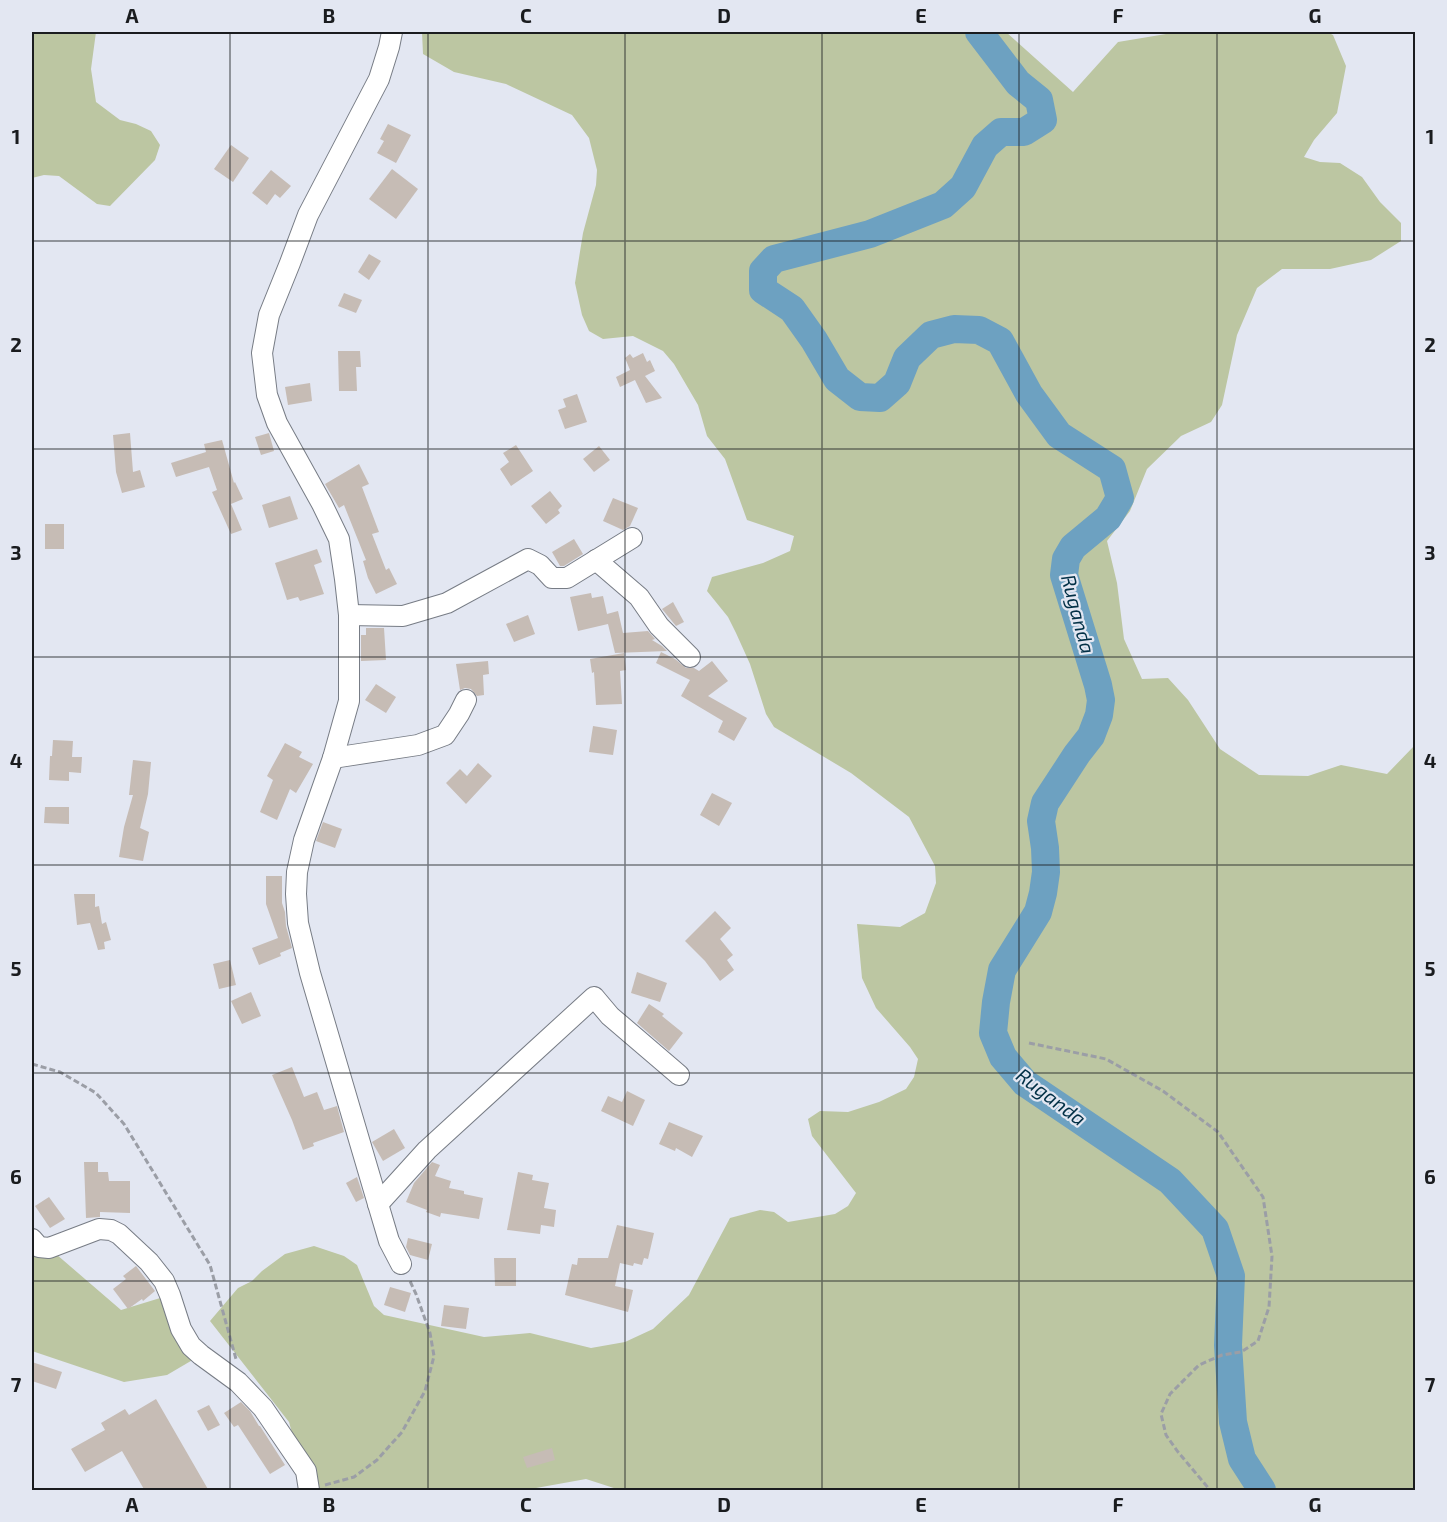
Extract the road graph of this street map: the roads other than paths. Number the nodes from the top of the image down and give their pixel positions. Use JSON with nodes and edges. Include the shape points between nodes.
{"nodes":[{"id":1,"x":392,"y":32,"type":"edge"},
{"id":2,"x":632,"y":538,"type":"dead end"},
{"id":3,"x":596,"y":560,"type":"junction"},
{"id":4,"x":349,"y":615,"type":"junction"},
{"id":5,"x":690,"y":657,"type":"dead end"},
{"id":6,"x":466,"y":700,"type":"dead end"},
{"id":7,"x":333,"y":758,"type":"junction"},
{"id":8,"x":679,"y":1075,"type":"dead end"},
{"id":9,"x":378,"y":1204,"type":"junction"},
{"id":10,"x":32,"y":1239,"type":"edge"},
{"id":11,"x":401,"y":1264,"type":"road end"},
{"id":12,"x":309,"y":1490,"type":"edge"}],
"edges":[{"from":1,"to":4,"type":"street","via":[[379,80],[308,215],[269,315],[262,353],[267,395],[277,423],[339,539]]},
{"from":2,"to":3,"type":"street"},
{"from":3,"to":4,"type":"street","via":[[567,578],[552,578],[528,559],[447,603],[403,616]]},
{"from":3,"to":5,"type":"street","via":[[639,597],[658,626]]},
{"from":4,"to":7,"type":"street","via":[[349,701]]},
{"from":6,"to":7,"type":"street","via":[[445,735],[418,746]]},
{"from":7,"to":9,"type":"street","via":[[297,872],[298,923]]},
{"from":8,"to":9,"type":"street","via":[[610,1016],[594,997],[427,1150]]},
{"from":9,"to":11,"type":"street"},
{"from":10,"to":12,"type":"street","via":[[39,1247],[49,1248],[93,1231],[115,1231],[164,1281],[181,1329],[192,1346],[263,1408],[306,1471]]}]}
